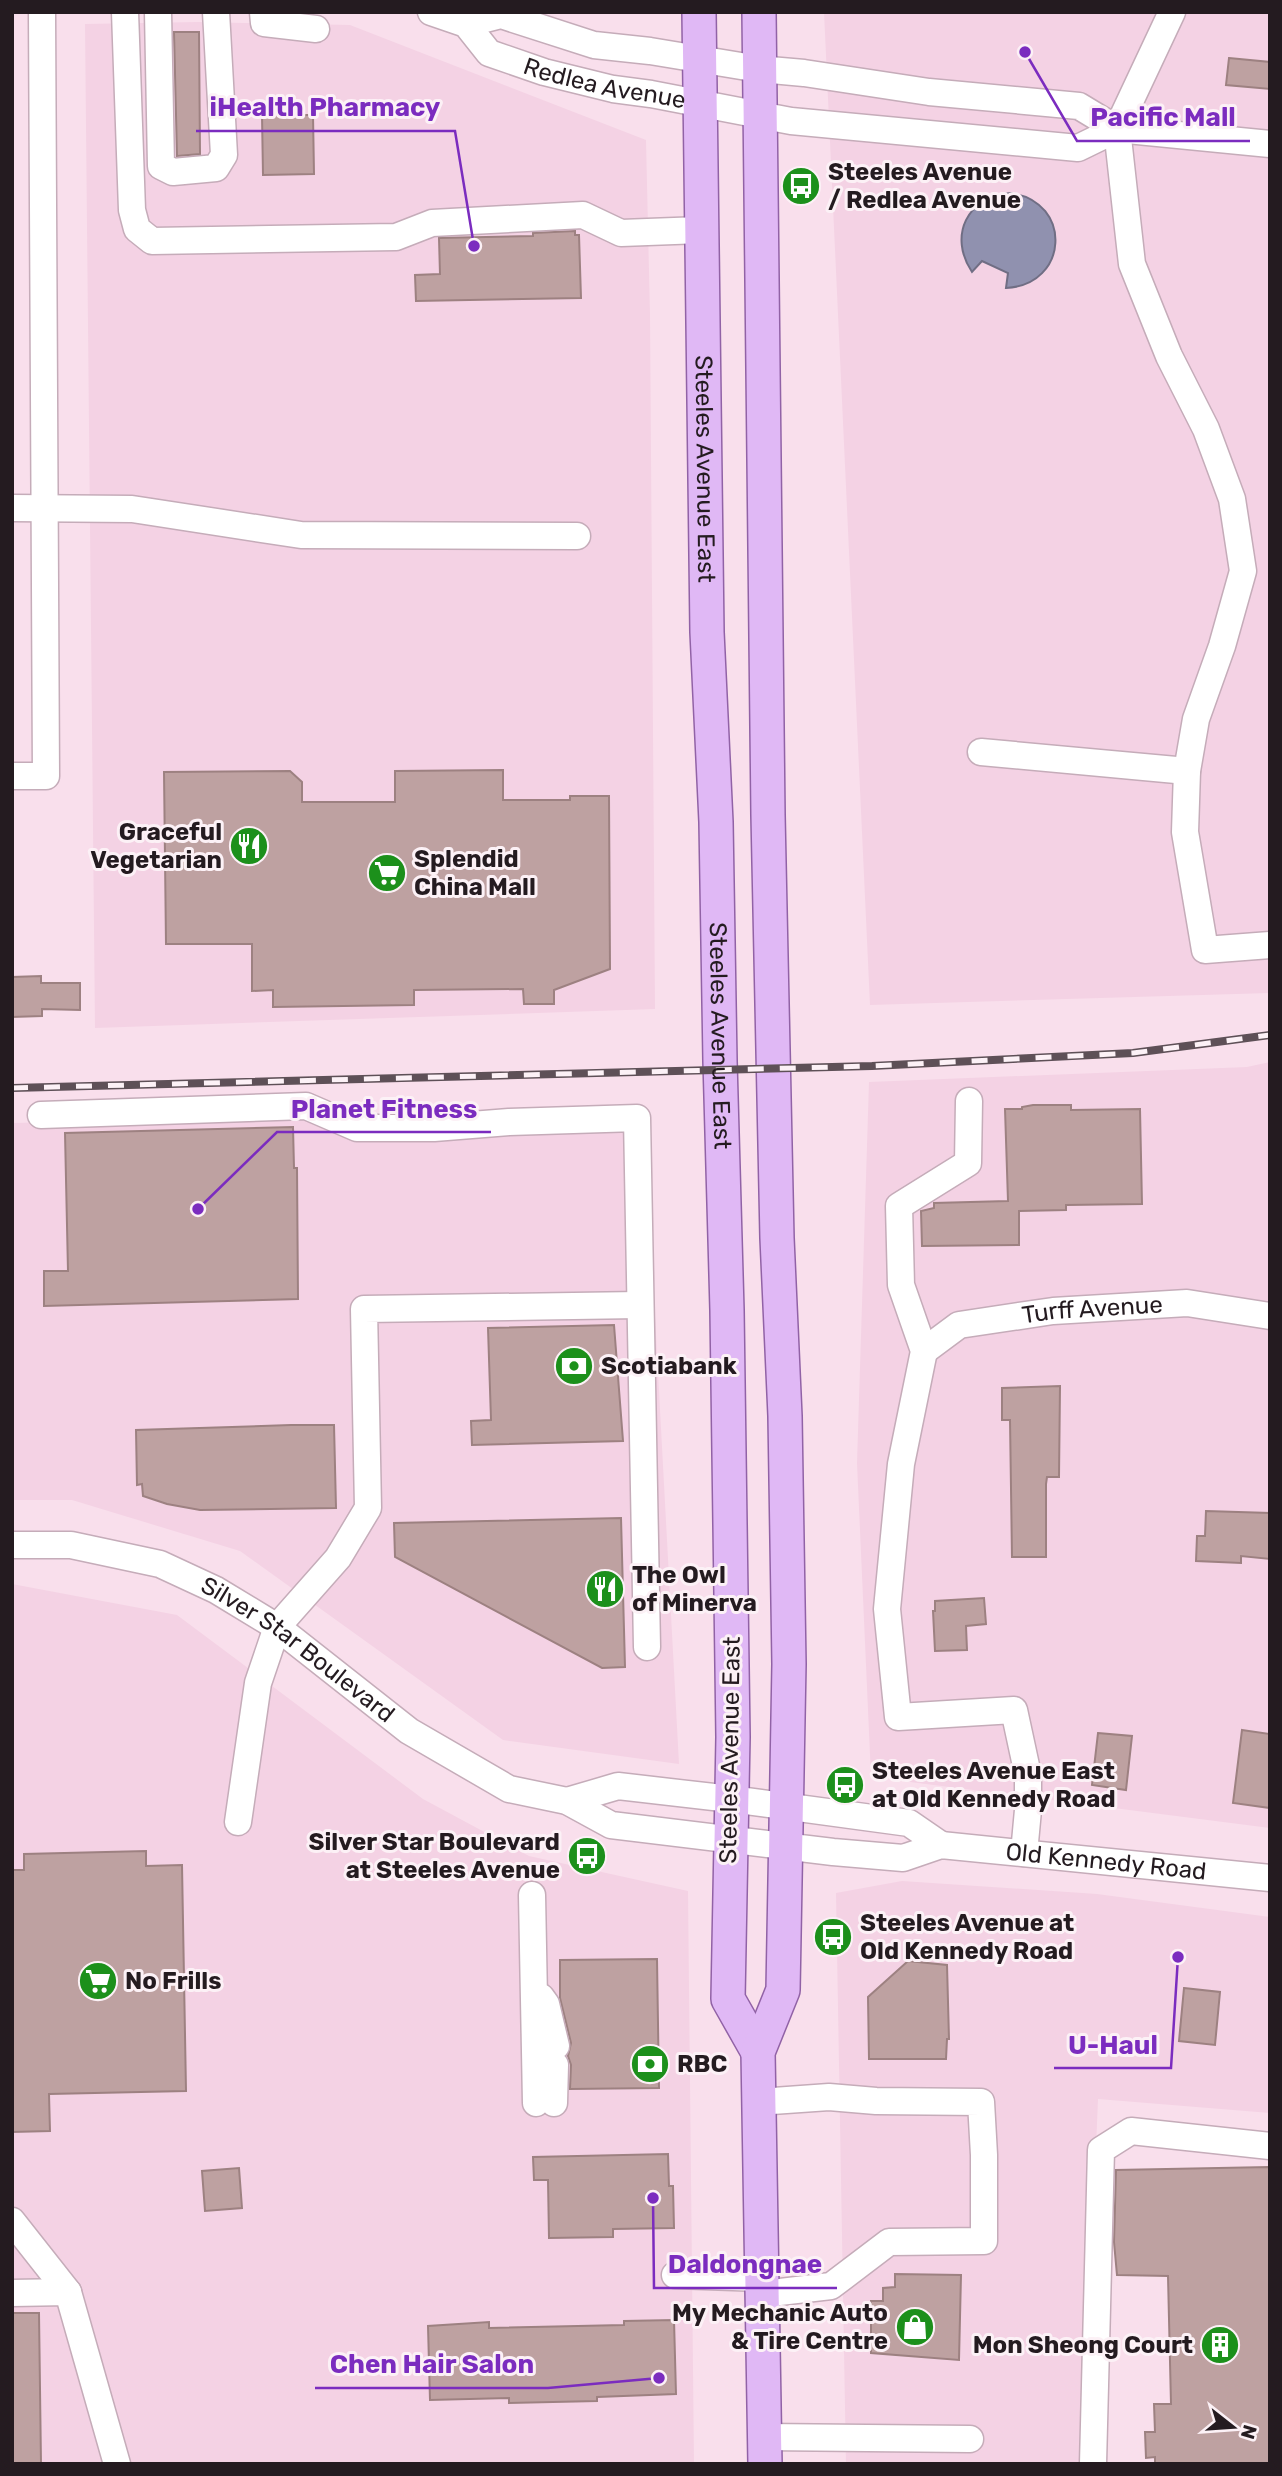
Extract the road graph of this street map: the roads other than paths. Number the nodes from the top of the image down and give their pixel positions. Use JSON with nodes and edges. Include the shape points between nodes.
{"nodes":[{"id":1,"x":42,"y":12,"type":"edge"},
{"id":2,"x":125,"y":12,"type":"edge"},
{"id":3,"x":158,"y":12,"type":"edge"},
{"id":4,"x":216,"y":12,"type":"edge"},
{"id":5,"x":263,"y":12,"type":"edge"},
{"id":6,"x":431,"y":12,"type":"edge"},
{"id":7,"x":699,"y":12,"type":"edge"},
{"id":8,"x":759,"y":12,"type":"edge"},
{"id":9,"x":1172,"y":12,"type":"edge"},
{"id":10,"x":501,"y":14,"type":"edge"},
{"id":11,"x":466,"y":24,"type":"junction"},
{"id":12,"x":316,"y":29,"type":"dead end"},
{"id":13,"x":699,"y":59,"type":"junction"},
{"id":14,"x":759,"y":69,"type":"junction"},
{"id":15,"x":700,"y":104,"type":"junction"},
{"id":16,"x":760,"y":116,"type":"junction"},
{"id":17,"x":1117,"y":129,"type":"junction"},
{"id":18,"x":1270,"y":144,"type":"edge"},
{"id":19,"x":701,"y":230,"type":"junction"},
{"id":20,"x":12,"y":508,"type":"edge"},
{"id":21,"x":45,"y":508,"type":"junction"},
{"id":22,"x":577,"y":536,"type":"dead end"},
{"id":23,"x":981,"y":752,"type":"dead end"},
{"id":24,"x":1187,"y":771,"type":"junction"},
{"id":25,"x":12,"y":776,"type":"edge"},
{"id":26,"x":1270,"y":944,"type":"edge"},
{"id":27,"x":969,"y":1101,"type":"dead end"},
{"id":28,"x":41,"y":1115,"type":"dead end"},
{"id":29,"x":639,"y":1305,"type":"junction"},
{"id":30,"x":1270,"y":1316,"type":"edge"},
{"id":31,"x":924,"y":1350,"type":"junction"},
{"id":32,"x":12,"y":1545,"type":"edge"},
{"id":33,"x":277,"y":1626,"type":"junction"},
{"id":34,"x":647,"y":1647,"type":"dead end"},
{"id":35,"x":731,"y":1798,"type":"junction"},
{"id":36,"x":567,"y":1801,"type":"junction"},
{"id":37,"x":787,"y":1806,"type":"junction"},
{"id":38,"x":238,"y":1822,"type":"dead end"},
{"id":39,"x":730,"y":1839,"type":"junction"},
{"id":40,"x":941,"y":1845,"type":"junction"},
{"id":41,"x":786,"y":1846,"type":"junction"},
{"id":42,"x":1024,"y":1853,"type":"junction"},
{"id":43,"x":1270,"y":1878,"type":"edge"},
{"id":44,"x":532,"y":1895,"type":"dead end"},
{"id":45,"x":534,"y":1987,"type":"junction"},
{"id":46,"x":758,"y":2052,"type":"junction"},
{"id":47,"x":758,"y":2102,"type":"junction"},
{"id":48,"x":1270,"y":2146,"type":"edge"},
{"id":49,"x":12,"y":2221,"type":"edge"},
{"id":50,"x":675,"y":2275,"type":"dead end"},
{"id":51,"x":762,"y":2286,"type":"junction"},
{"id":52,"x":68,"y":2292,"type":"junction"},
{"id":53,"x":12,"y":2293,"type":"edge"},
{"id":54,"x":970,"y":2438,"type":"dead end"},
{"id":55,"x":765,"y":2450,"type":"edge"},
{"id":56,"x":117,"y":2464,"type":"edge"},
{"id":57,"x":1093,"y":2464,"type":"edge"}],
"edges":[{"from":1,"to":21,"type":"street"},
{"from":2,"to":19,"type":"street","via":[[132,210],[137,229],[152,241],[396,237],[432,223],[583,215],[621,233]]},
{"from":3,"to":4,"type":"street","via":[[161,166],[173,172],[216,168],[223,155]]},
{"from":5,"to":12,"type":"street","via":[[264,23]]},
{"from":6,"to":11,"type":"street"},
{"from":7,"to":13,"type":"main road","name":"Steeles Avenue East"},
{"from":8,"to":14,"type":"main road","name":"Steeles Avenue East"},
{"from":9,"to":17,"type":"street"},
{"from":10,"to":11,"type":"street","name":"Redlea Avenue"},
{"from":10,"to":13,"type":"street","name":"Redlea Avenue","via":[[594,45]]},
{"from":11,"to":15,"type":"street","name":"Redlea Avenue","via":[[489,53],[544,72]]},
{"from":13,"to":14,"type":"street","name":"Redlea Avenue"},
{"from":13,"to":15,"type":"main road","name":"Steeles Avenue East"},
{"from":14,"to":16,"type":"main road","name":"Steeles Avenue East"},
{"from":14,"to":17,"type":"street","name":"Redlea Avenue","via":[[1079,106]]},
{"from":15,"to":16,"type":"street","name":"Redlea Avenue"},
{"from":15,"to":19,"type":"main road","name":"Steeles Avenue East"},
{"from":16,"to":17,"type":"street","name":"Redlea Avenue","via":[[1078,148]]},
{"from":16,"to":37,"type":"main road","name":"Steeles Avenue East","via":[[768,815],[789,1664]]},
{"from":17,"to":18,"type":"street"},
{"from":17,"to":24,"type":"street","via":[[1132,264],[1232,499],[1243,571],[1196,719]]},
{"from":19,"to":35,"type":"main road","name":"Steeles Avenue East","via":[[727,1310]]},
{"from":20,"to":21,"type":"street"},
{"from":21,"to":22,"type":"street","via":[[132,509],[301,536]]},
{"from":21,"to":25,"type":"street","via":[[46,776]]},
{"from":23,"to":24,"type":"street"},
{"from":24,"to":26,"type":"street","via":[[1185,832],[1206,950]]},
{"from":27,"to":31,"type":"street","via":[[968,1163],[899,1206],[901,1285]]},
{"from":28,"to":29,"type":"street","via":[[306,1106],[357,1128],[637,1118]]},
{"from":29,"to":33,"type":"street","via":[[364,1310],[368,1508],[338,1558]]},
{"from":29,"to":34,"type":"street"},
{"from":30,"to":31,"type":"street","name":"Turff Avenue","via":[[1187,1303],[1053,1311],[959,1325]]},
{"from":31,"to":42,"type":"street","via":[[901,1464],[887,1609],[898,1717],[1014,1710],[1028,1775]]},
{"from":32,"to":33,"type":"street","name":"Silver Star Boulevard","via":[[71,1545],[160,1564]]},
{"from":33,"to":36,"type":"street","name":"Silver Star Boulevard","via":[[409,1731],[509,1788]]},
{"from":33,"to":38,"type":"street","via":[[258,1683]]},
{"from":35,"to":36,"type":"street","name":"Silver Star Boulevard","via":[[618,1786]]},
{"from":35,"to":37,"type":"street","name":"Old Kennedy Road"},
{"from":35,"to":39,"type":"main road","name":"Steeles Avenue East"},
{"from":36,"to":39,"type":"street","name":"Silver Star Boulevard","via":[[611,1825]]},
{"from":37,"to":40,"type":"street","name":"Old Kennedy Road","via":[[909,1823]]},
{"from":37,"to":41,"type":"main road","name":"Steeles Avenue East"},
{"from":39,"to":41,"type":"street","name":"Silver Star Boulevard"},
{"from":39,"to":46,"type":"main road","name":"Steeles Avenue East","via":[[728,1999]]},
{"from":40,"to":41,"type":"street","name":"Old Kennedy Road","via":[[903,1858]]},
{"from":40,"to":42,"type":"street","name":"Old Kennedy Road"},
{"from":41,"to":46,"type":"main road","name":"Steeles Avenue East","via":[[783,1990]]},
{"from":42,"to":43,"type":"street","name":"Old Kennedy Road"},
{"from":44,"to":45,"type":"street"},
{"from":45,"to":45,"type":"street","via":[[545,2103],[555,2055],[546,2004]]},
{"from":46,"to":47,"type":"main road","name":"Steeles Avenue East"},
{"from":47,"to":51,"type":"main road","name":"Steeles Avenue East"},
{"from":47,"to":51,"type":"street","via":[[829,2097],[981,2102],[984,2155],[984,2241],[889,2242],[831,2286]]},
{"from":48,"to":57,"type":"street","via":[[1131,2131],[1101,2150]]},
{"from":49,"to":52,"type":"street"},
{"from":50,"to":51,"type":"street"},
{"from":51,"to":55,"type":"main road","name":"Steeles Avenue East"},
{"from":52,"to":53,"type":"street"},
{"from":52,"to":56,"type":"street"},
{"from":54,"to":55,"type":"street"}]}
